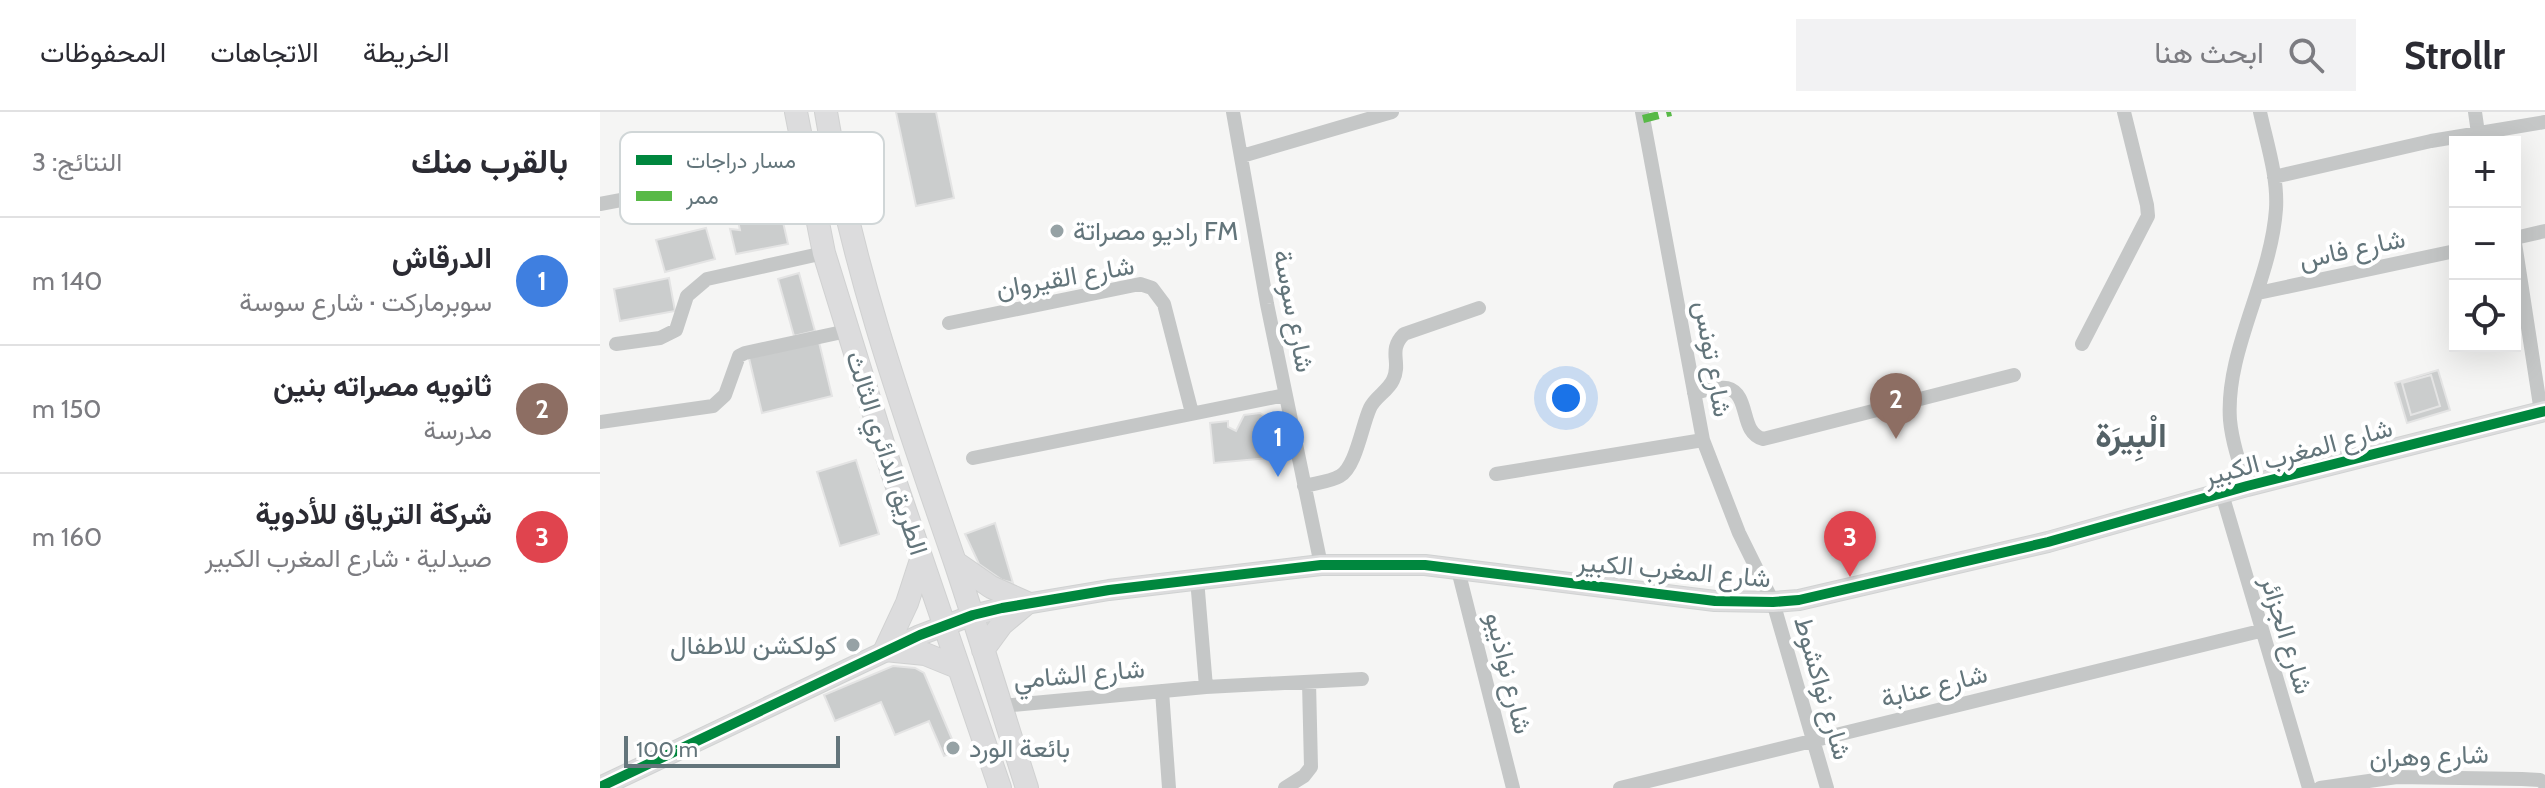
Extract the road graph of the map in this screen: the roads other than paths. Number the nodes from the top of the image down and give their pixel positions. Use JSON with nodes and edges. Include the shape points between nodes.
{"nodes":[{"id":1,"x":796,"y":112,"type":"edge"},
{"id":2,"x":826,"y":112,"type":"edge"},
{"id":3,"x":1233,"y":112,"type":"edge"},
{"id":4,"x":1392,"y":112,"type":"edge"},
{"id":5,"x":1642,"y":112,"type":"edge"},
{"id":6,"x":2124,"y":112,"type":"edge"},
{"id":7,"x":2260,"y":112,"type":"edge"},
{"id":8,"x":2475,"y":112,"type":"edge"},
{"id":9,"x":2545,"y":122,"type":"edge"},
{"id":10,"x":799,"y":132,"type":"edge"},
{"id":11,"x":830,"y":132,"type":"edge"},
{"id":12,"x":2478,"y":133,"type":"junction"},
{"id":13,"x":2492,"y":136,"type":"edge"},
{"id":14,"x":2499,"y":136,"type":"edge"},
{"id":15,"x":1242,"y":156,"type":"junction"},
{"id":16,"x":2274,"y":177,"type":"junction"},
{"id":17,"x":620,"y":200,"type":"edge"},
{"id":18,"x":600,"y":204,"type":"edge"},
{"id":19,"x":818,"y":224,"type":"edge"},
{"id":20,"x":849,"y":224,"type":"edge"},
{"id":21,"x":2545,"y":231,"type":"edge"},
{"id":22,"x":2521,"y":239,"type":"edge"},
{"id":23,"x":2449,"y":252,"type":"edge"},
{"id":24,"x":824,"y":253,"type":"junction"},
{"id":25,"x":2521,"y":277,"type":"edge"},
{"id":26,"x":2258,"y":293,"type":"junction"},
{"id":27,"x":1479,"y":308,"type":"dead end"},
{"id":28,"x":949,"y":323,"type":"dead end"},
{"id":29,"x":847,"y":331,"type":"junction"},
{"id":30,"x":616,"y":344,"type":"dead end"},
{"id":31,"x":2082,"y":344,"type":"dead end"},
{"id":32,"x":2014,"y":375,"type":"dead end"},
{"id":33,"x":1694,"y":393,"type":"junction"},
{"id":34,"x":1285,"y":395,"type":"junction"},
{"id":35,"x":2543,"y":411,"type":"edge"},
{"id":36,"x":1192,"y":413,"type":"junction"},
{"id":37,"x":600,"y":422,"type":"edge"},
{"id":38,"x":1703,"y":440,"type":"junction"},
{"id":39,"x":973,"y":458,"type":"dead end"},
{"id":40,"x":1496,"y":474,"type":"dead end"},
{"id":41,"x":1304,"y":486,"type":"junction"},
{"id":42,"x":2247,"y":486,"type":"junction"},
{"id":43,"x":2222,"y":494,"type":"junction"},
{"id":44,"x":921,"y":560,"type":"junction"},
{"id":45,"x":955,"y":562,"type":"junction"},
{"id":46,"x":1321,"y":565,"type":"junction"},
{"id":47,"x":1458,"y":570,"type":"junction"},
{"id":48,"x":1197,"y":579,"type":"junction"},
{"id":49,"x":1773,"y":602,"type":"junction"},
{"id":50,"x":1027,"y":603,"type":"junction"},
{"id":51,"x":973,"y":615,"type":"junction"},
{"id":52,"x":943,"y":626,"type":"junction"},
{"id":53,"x":2260,"y":631,"type":"junction"},
{"id":54,"x":885,"y":650,"type":"junction"},
{"id":55,"x":983,"y":650,"type":"junction"},
{"id":56,"x":957,"y":667,"type":"junction"},
{"id":57,"x":1362,"y":679,"type":"dead end"},
{"id":58,"x":1309,"y":682,"type":"junction"},
{"id":59,"x":1206,"y":687,"type":"junction"},
{"id":60,"x":1162,"y":691,"type":"junction"},
{"id":61,"x":1001,"y":706,"type":"junction"},
{"id":62,"x":1813,"y":740,"type":"junction"},
{"id":63,"x":2543,"y":780,"type":"edge"},
{"id":64,"x":2433,"y":782,"type":"edge"},
{"id":65,"x":600,"y":787,"type":"edge"},
{"id":66,"x":1000,"y":788,"type":"edge"},
{"id":67,"x":1027,"y":788,"type":"edge"},
{"id":68,"x":1169,"y":788,"type":"edge"},
{"id":69,"x":1285,"y":788,"type":"edge"},
{"id":70,"x":1513,"y":788,"type":"edge"},
{"id":71,"x":1620,"y":788,"type":"edge"},
{"id":72,"x":1827,"y":788,"type":"edge"},
{"id":73,"x":2309,"y":788,"type":"edge"},
{"id":74,"x":2320,"y":788,"type":"edge"}],
"edges":[{"from":1,"to":10,"type":"main road","name":"الطريق الدائري الثالث"},
{"from":2,"to":11,"type":"main road","name":"الطريق الدائري الثالث"},
{"from":3,"to":15,"type":"street","name":"شارع سوسة"},
{"from":4,"to":15,"type":"street"},
{"from":5,"to":33,"type":"street","name":"شارع تونس"},
{"from":6,"to":31,"type":"street","via":[[2148,216]]},
{"from":7,"to":16,"type":"street"},
{"from":8,"to":12,"type":"street"},
{"from":9,"to":14,"type":"street"},
{"from":12,"to":13,"type":"street"},
{"from":12,"to":16,"type":"street"},
{"from":15,"to":34,"type":"street","name":"شارع سوسة"},
{"from":16,"to":26,"type":"street","via":[[2276,210]]},
{"from":17,"to":18,"type":"street"},
{"from":19,"to":24,"type":"main road","name":"الطريق الدائري الثالث"},
{"from":20,"to":45,"type":"main road","name":"الطريق الدائري الثالث"},
{"from":21,"to":22,"type":"street"},
{"from":23,"to":26,"type":"street","name":"شارع فاس"},
{"from":24,"to":29,"type":"main road","name":"الطريق الدائري الثالث"},
{"from":24,"to":30,"type":"street","via":[[707,279],[687,296],[676,330],[660,338]]},
{"from":25,"to":35,"type":"street"},
{"from":26,"to":42,"type":"street","via":[[2230,398],[2230,422]]},
{"from":27,"to":41,"type":"street","via":[[1397,341],[1393,383],[1369,409],[1348,468],[1338,477]]},
{"from":28,"to":36,"type":"street","name":"شارع القيروان","via":[[1140,284],[1152,288],[1164,304]]},
{"from":29,"to":37,"type":"street","via":[[739,356],[725,395],[713,406]]},
{"from":29,"to":44,"type":"main road","name":"الطريق الدائري الثالث"},
{"from":32,"to":33,"type":"street","via":[[1763,439],[1751,432],[1731,390]]},
{"from":33,"to":38,"type":"street","name":"شارع تونس"},
{"from":34,"to":36,"type":"street"},
{"from":34,"to":41,"type":"street","name":"شارع سوسة"},
{"from":35,"to":42,"type":"street","name":"شارع المغرب الكبير"},
{"from":36,"to":39,"type":"street"},
{"from":38,"to":40,"type":"street"},
{"from":38,"to":49,"type":"street","name":"شارع تونس"},
{"from":41,"to":46,"type":"street","name":"شارع سوسة"},
{"from":42,"to":43,"type":"street","name":"شارع المغرب الكبير"},
{"from":43,"to":49,"type":"street","name":"شارع المغرب الكبير","via":[[2048,542]]},
{"from":43,"to":53,"type":"street","name":"شارع الجزائر"},
{"from":44,"to":52,"type":"main road","name":"الطريق الدائري الثالث"},
{"from":44,"to":54,"type":"main road"},
{"from":45,"to":50,"type":"main road"},
{"from":45,"to":51,"type":"main road","name":"الطريق الدائري الثالث"},
{"from":46,"to":47,"type":"street","name":"شارع المغرب الكبير"},
{"from":46,"to":48,"type":"street","name":"شارع المغرب الكبير"},
{"from":47,"to":49,"type":"street","name":"شارع المغرب الكبير","via":[[1715,601]]},
{"from":47,"to":70,"type":"street","name":"شارع نواذيبو"},
{"from":48,"to":50,"type":"street","name":"شارع المغرب الكبير"},
{"from":48,"to":59,"type":"street"},
{"from":49,"to":62,"type":"street","name":"شارع نواكشوط"},
{"from":50,"to":51,"type":"street","name":"شارع المغرب الكبير"},
{"from":50,"to":55,"type":"main road"},
{"from":51,"to":52,"type":"street","name":"شارع المغرب الكبير"},
{"from":51,"to":55,"type":"main road","name":"الطريق الدائري الثالث"},
{"from":52,"to":54,"type":"street","name":"شارع المغرب الكبير"},
{"from":52,"to":56,"type":"main road","name":"الطريق الدائري الثالث"},
{"from":53,"to":62,"type":"street","name":"شارع عنابة"},
{"from":53,"to":73,"type":"street","name":"شارع الجزائر"},
{"from":54,"to":56,"type":"main road","via":[[925,654]]},
{"from":54,"to":65,"type":"street","name":"شارع المغرب الكبير"},
{"from":55,"to":61,"type":"main road","name":"الطريق الدائري الثالث"},
{"from":56,"to":66,"type":"main road","name":"الطريق الدائري الثالث"},
{"from":57,"to":58,"type":"street","name":"شارع الشامي"},
{"from":58,"to":59,"type":"street","name":"شارع الشامي"},
{"from":58,"to":69,"type":"street","via":[[1311,767]]},
{"from":59,"to":60,"type":"street","name":"شارع الشامي"},
{"from":60,"to":61,"type":"street","name":"شارع الشامي"},
{"from":60,"to":68,"type":"street","name":"شارع الشامي"},
{"from":61,"to":67,"type":"main road","name":"الطريق الدائري الثالث"},
{"from":62,"to":71,"type":"street","name":"شارع عنابة"},
{"from":62,"to":72,"type":"street","name":"شارع نواكشوط"},
{"from":63,"to":64,"type":"street","name":"شارع وهران"},
{"from":64,"to":74,"type":"street","name":"شارع وهران","via":[[2397,777]]}]}
